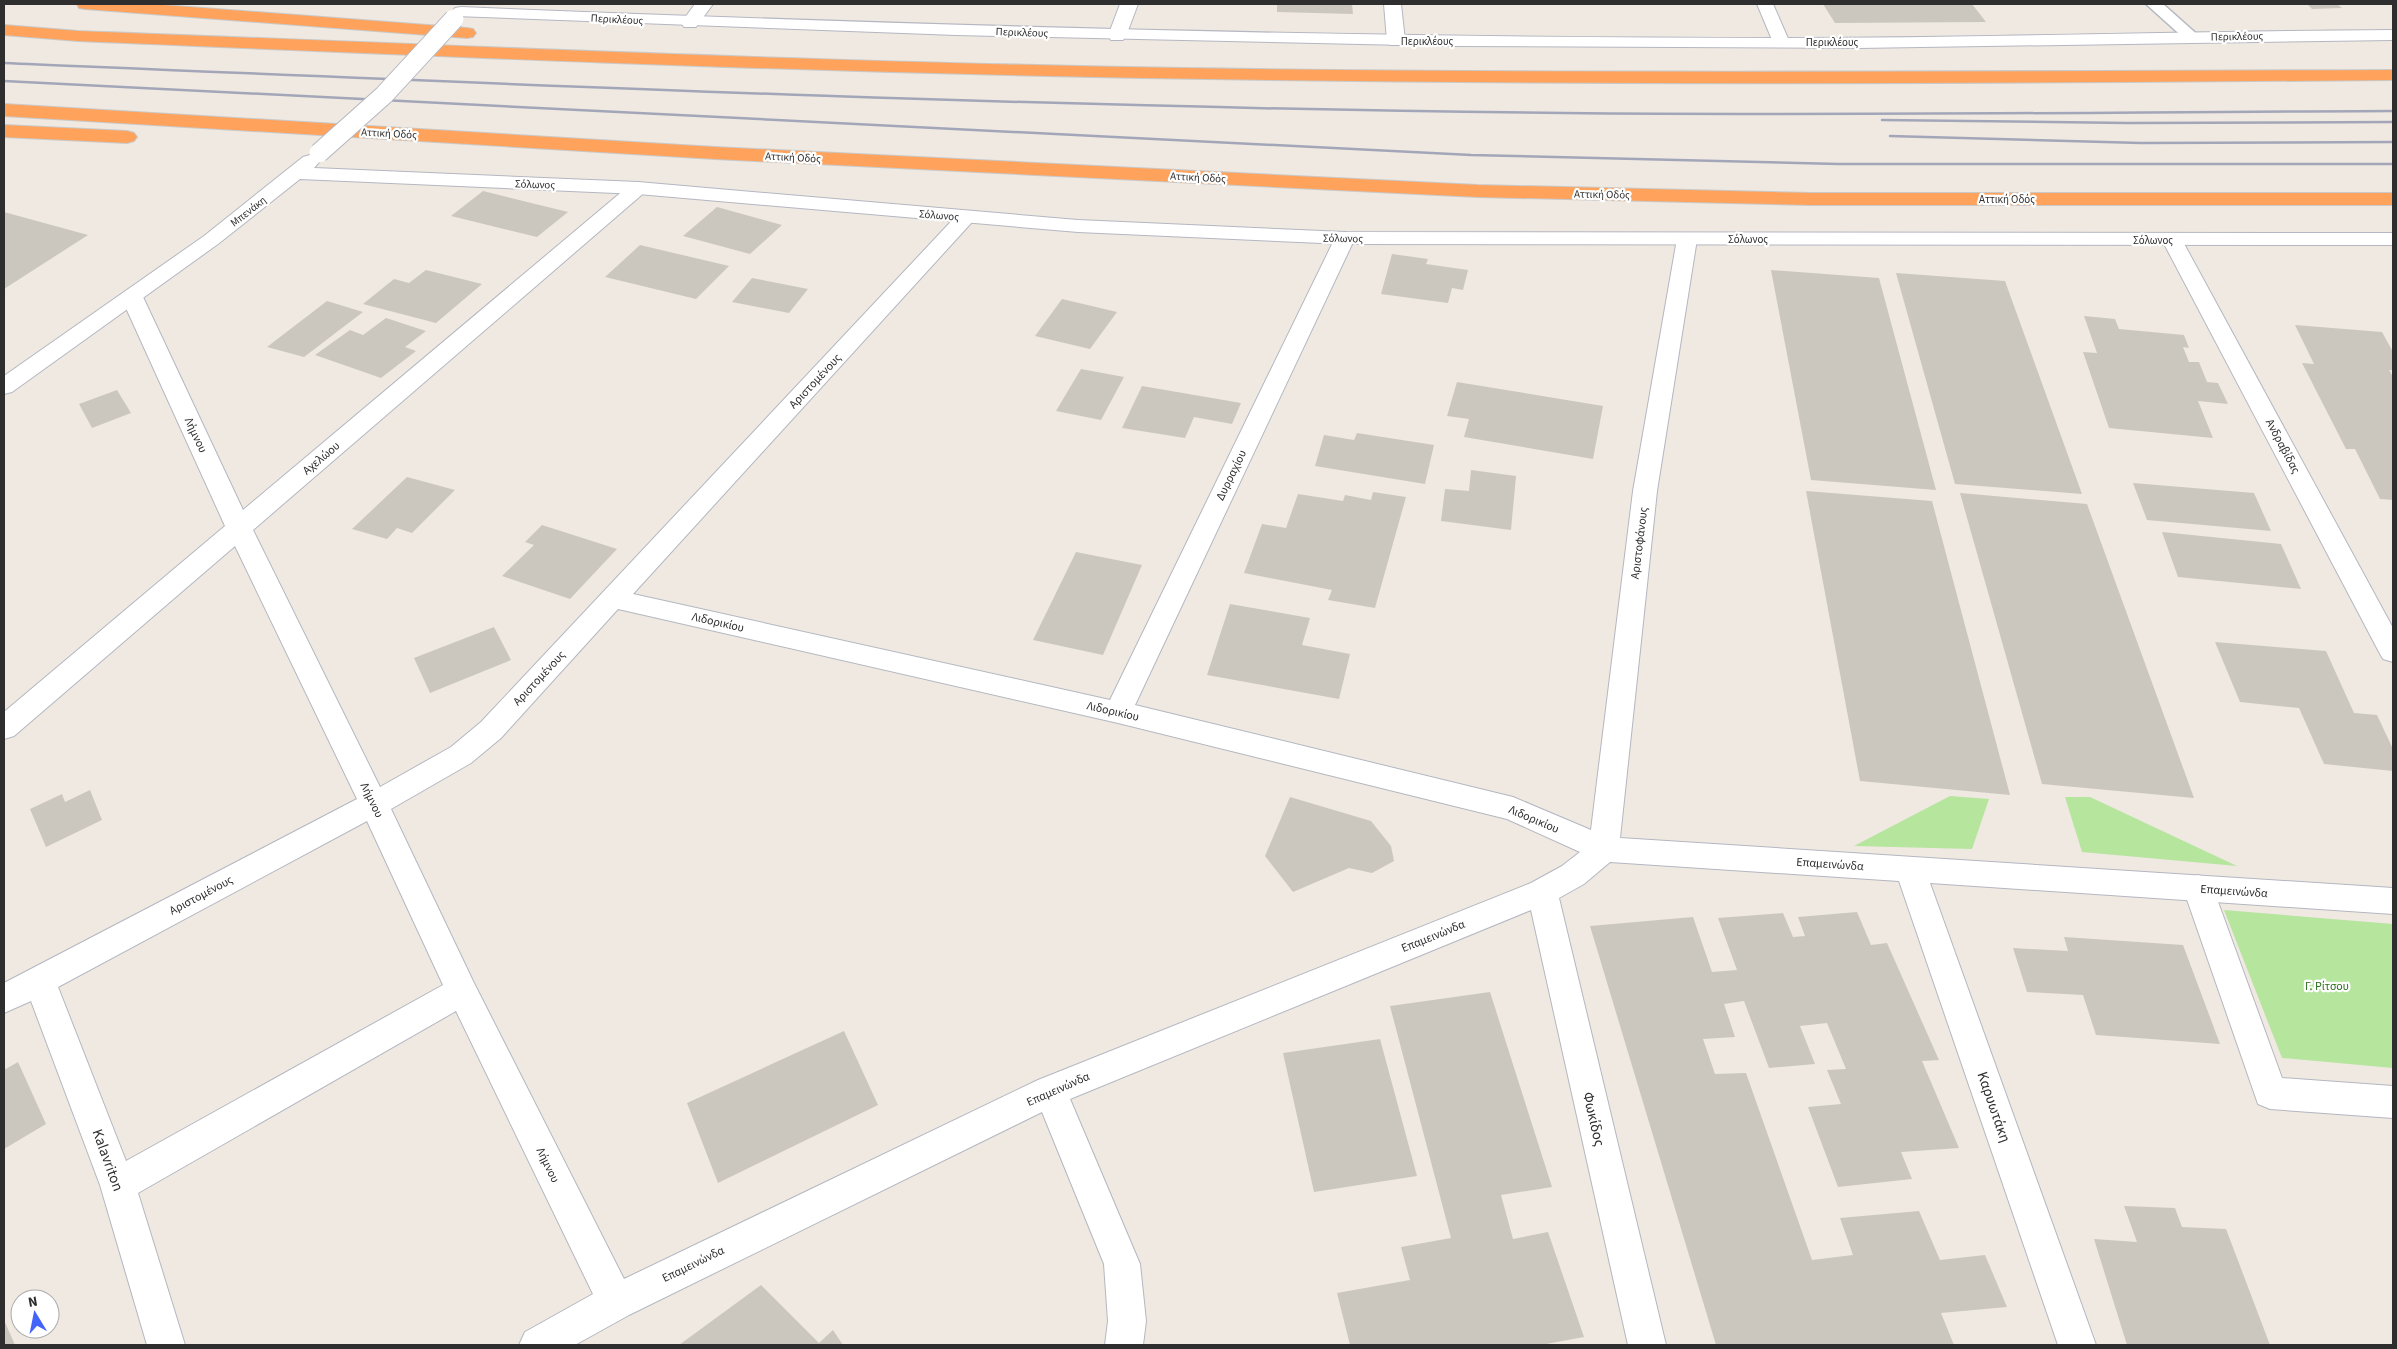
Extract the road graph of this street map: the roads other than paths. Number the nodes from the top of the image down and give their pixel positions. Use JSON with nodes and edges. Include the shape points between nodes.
{"nodes":[{"id":1,"x":85,"y":4,"type":"edge"},
{"id":2,"x":704,"y":4,"type":"edge"},
{"id":3,"x":1129,"y":4,"type":"edge"},
{"id":4,"x":1392,"y":4,"type":"edge"},
{"id":5,"x":1765,"y":4,"type":"edge"},
{"id":6,"x":2154,"y":4,"type":"edge"},
{"id":7,"x":461,"y":12,"type":"edge"},
{"id":8,"x":690,"y":23,"type":"junction"},
{"id":9,"x":4,"y":30,"type":"edge"},
{"id":10,"x":488,"y":35,"type":"dead end"},
{"id":11,"x":2393,"y":35,"type":"edge"},
{"id":12,"x":1117,"y":36,"type":"junction"},
{"id":13,"x":518,"y":37,"type":"dead end"},
{"id":14,"x":2192,"y":37,"type":"junction"},
{"id":15,"x":1396,"y":41,"type":"junction"},
{"id":16,"x":1781,"y":42,"type":"junction"},
{"id":17,"x":698,"y":61,"type":"junction"},
{"id":18,"x":2393,"y":75,"type":"edge"},
{"id":19,"x":4,"y":110,"type":"edge"},
{"id":20,"x":4,"y":131,"type":"edge"},
{"id":21,"x":143,"y":138,"type":"dead end"},
{"id":22,"x":202,"y":140,"type":"dead end"},
{"id":23,"x":553,"y":142,"type":"junction"},
{"id":24,"x":295,"y":173,"type":"junction"},
{"id":25,"x":638,"y":188,"type":"junction"},
{"id":26,"x":2393,"y":199,"type":"edge"},
{"id":27,"x":966,"y":217,"type":"junction"},
{"id":28,"x":1345,"y":238,"type":"junction"},
{"id":29,"x":1687,"y":239,"type":"junction"},
{"id":30,"x":2393,"y":239,"type":"edge"},
{"id":31,"x":2172,"y":240,"type":"junction"},
{"id":32,"x":132,"y":297,"type":"junction"},
{"id":33,"x":4,"y":388,"type":"edge"},
{"id":34,"x":238,"y":528,"type":"junction"},
{"id":35,"x":614,"y":599,"type":"junction"},
{"id":36,"x":2393,"y":652,"type":"edge"},
{"id":37,"x":1118,"y":712,"type":"junction"},
{"id":38,"x":4,"y":728,"type":"edge"},
{"id":39,"x":374,"y":804,"type":"junction"},
{"id":40,"x":1604,"y":850,"type":"junction"},
{"id":41,"x":1910,"y":870,"type":"junction"},
{"id":42,"x":2198,"y":888,"type":"junction"},
{"id":43,"x":1542,"y":892,"type":"junction"},
{"id":44,"x":2393,"y":901,"type":"edge"},
{"id":45,"x":39,"y":980,"type":"junction"},
{"id":46,"x":462,"y":992,"type":"junction"},
{"id":47,"x":4,"y":999,"type":"edge"},
{"id":48,"x":1050,"y":1091,"type":"junction"},
{"id":49,"x":2393,"y":1102,"type":"edge"},
{"id":50,"x":118,"y":1185,"type":"junction"},
{"id":51,"x":616,"y":1302,"type":"junction"},
{"id":52,"x":166,"y":1345,"type":"edge"},
{"id":53,"x":538,"y":1345,"type":"edge"},
{"id":54,"x":1124,"y":1345,"type":"edge"},
{"id":55,"x":1647,"y":1345,"type":"edge"},
{"id":56,"x":2077,"y":1345,"type":"edge"}],
"edges":[{"from":1,"to":10,"type":"highway"},
{"from":2,"to":8,"type":"street"},
{"from":3,"to":12,"type":"street"},
{"from":4,"to":15,"type":"street"},
{"from":5,"to":16,"type":"street"},
{"from":6,"to":14,"type":"lane"},
{"from":7,"to":8,"type":"street","name":"Περικλέους"},
{"from":7,"to":24,"type":"street","name":"Μπενάκη","bridge":true,"via":[[384,94]]},
{"from":8,"to":12,"type":"street","name":"Περικλέους"},
{"from":9,"to":17,"type":"highway","via":[[78,36]]},
{"from":11,"to":14,"type":"street","name":"Περικλέους"},
{"from":12,"to":15,"type":"street","name":"Περικλέους"},
{"from":13,"to":17,"type":"highway"},
{"from":14,"to":16,"type":"street","name":"Περικλέους"},
{"from":15,"to":16,"type":"street","name":"Περικλέους"},
{"from":17,"to":18,"type":"highway","via":[[1009,70],[1507,77]]},
{"from":19,"to":23,"type":"highway","name":"Αττική Οδός"},
{"from":20,"to":21,"type":"highway"},
{"from":22,"to":23,"type":"highway","via":[[282,144]]},
{"from":23,"to":26,"type":"highway","name":"Αττική Οδός","via":[[1478,191],[1811,200]]},
{"from":24,"to":25,"type":"street","name":"Σόλωνος"},
{"from":24,"to":32,"type":"street","name":"Μπενάκη"},
{"from":25,"to":27,"type":"street","name":"Σόλωνος"},
{"from":25,"to":34,"type":"street","name":"Αχελώου"},
{"from":27,"to":28,"type":"street","name":"Σόλωνος","via":[[1176,232]]},
{"from":27,"to":35,"type":"street","name":"Αριστομένους"},
{"from":28,"to":29,"type":"street","name":"Σόλωνος"},
{"from":28,"to":37,"type":"street","name":"Δυρραχίου"},
{"from":29,"to":31,"type":"street","name":"Σόλωνος"},
{"from":29,"to":40,"type":"street","name":"Αριστοφάνους","via":[[1645,491]]},
{"from":30,"to":31,"type":"street","name":"Σόλωνος"},
{"from":31,"to":36,"type":"street","name":"Ανδραβίδας"},
{"from":32,"to":33,"type":"street","name":"Μπενάκη"},
{"from":32,"to":34,"type":"street","name":"Λήμνου"},
{"from":34,"to":38,"type":"street","name":"Αχελώου"},
{"from":34,"to":39,"type":"street","name":"Λήμνου"},
{"from":35,"to":37,"type":"street","name":"Λιδορικίου"},
{"from":35,"to":39,"type":"street","name":"Αριστομένους","via":[[491,730],[461,755]]},
{"from":37,"to":40,"type":"street","name":"Λιδορικίου","via":[[1513,809]]},
{"from":39,"to":45,"type":"street","name":"Αριστομένους"},
{"from":39,"to":46,"type":"street","name":"Λήμνου"},
{"from":40,"to":41,"type":"street","name":"Επαμεινώνδα"},
{"from":40,"to":43,"type":"street","name":"Επαμεινώνδα","via":[[1573,875]]},
{"from":41,"to":42,"type":"street","name":"Επαμεινώνδα"},
{"from":41,"to":56,"type":"street","name":"Καρυωτάκη"},
{"from":42,"to":44,"type":"street","name":"Επαμεινώνδα"},
{"from":42,"to":49,"type":"street","via":[[2270,1093]]},
{"from":43,"to":48,"type":"street","name":"Επαμεινώνδα"},
{"from":43,"to":55,"type":"street","name":"Φωκίδος"},
{"from":45,"to":47,"type":"street","name":"Αριστομένους"},
{"from":45,"to":50,"type":"street","name":"Kalavriton"},
{"from":46,"to":50,"type":"street"},
{"from":46,"to":51,"type":"street","name":"Λήμνου"},
{"from":48,"to":51,"type":"street","name":"Επαμεινώνδα"},
{"from":48,"to":54,"type":"street","via":[[1122,1264],[1127,1321]]},
{"from":50,"to":52,"type":"street","name":"Kalavriton"},
{"from":51,"to":53,"type":"street","name":"Επαμεινώνδα"}]}
